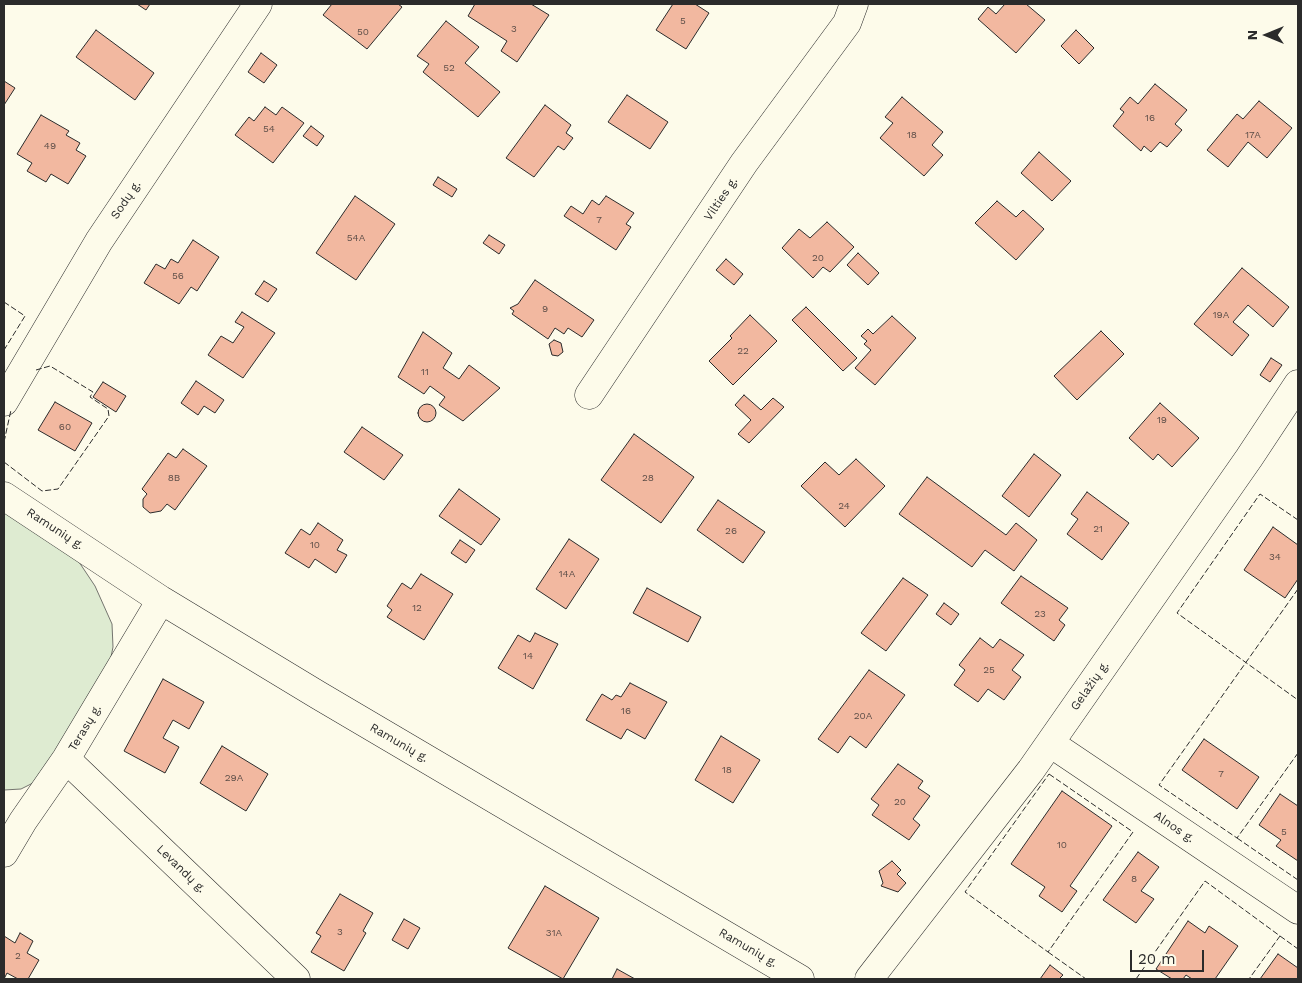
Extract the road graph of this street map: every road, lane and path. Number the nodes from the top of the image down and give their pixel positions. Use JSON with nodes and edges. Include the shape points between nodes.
{"nodes":[{"id":1,"x":258,"y":4,"type":"edge"},
{"id":2,"x":854,"y":4,"type":"edge"},
{"id":3,"x":1298,"y":384,"type":"edge"},
{"id":4,"x":588,"y":395,"type":"dead end"},
{"id":5,"x":4,"y":402,"type":"edge"},
{"id":6,"x":4,"y":496,"type":"edge"},
{"id":7,"x":161,"y":600,"type":"junction"},
{"id":8,"x":1050,"y":743,"type":"junction"},
{"id":9,"x":66,"y":759,"type":"junction"},
{"id":10,"x":4,"y":852,"type":"edge"},
{"id":11,"x":1298,"y":910,"type":"edge"},
{"id":12,"x":296,"y":979,"type":"edge"},
{"id":13,"x":800,"y":979,"type":"edge"},
{"id":14,"x":869,"y":979,"type":"edge"}],
"edges":[{"from":1,"to":5,"type":"street","name":"Sodų g.","via":[[99,240]]},
{"from":2,"to":4,"type":"street","name":"Vilties g.","via":[[847,24],[744,163]]},
{"from":3,"to":8,"type":"street","name":"Gelažių g."},
{"from":6,"to":7,"type":"street","name":"Ramunių g."},
{"from":7,"to":9,"type":"street","name":"Terasų g."},
{"from":7,"to":13,"type":"street","name":"Ramunių g."},
{"from":8,"to":11,"type":"street","name":"Alnos g."},
{"from":8,"to":14,"type":"street","name":"Gelažių g."},
{"from":9,"to":10,"type":"street","name":"Terasų g."},
{"from":9,"to":12,"type":"street","name":"Levandų g."}]}
